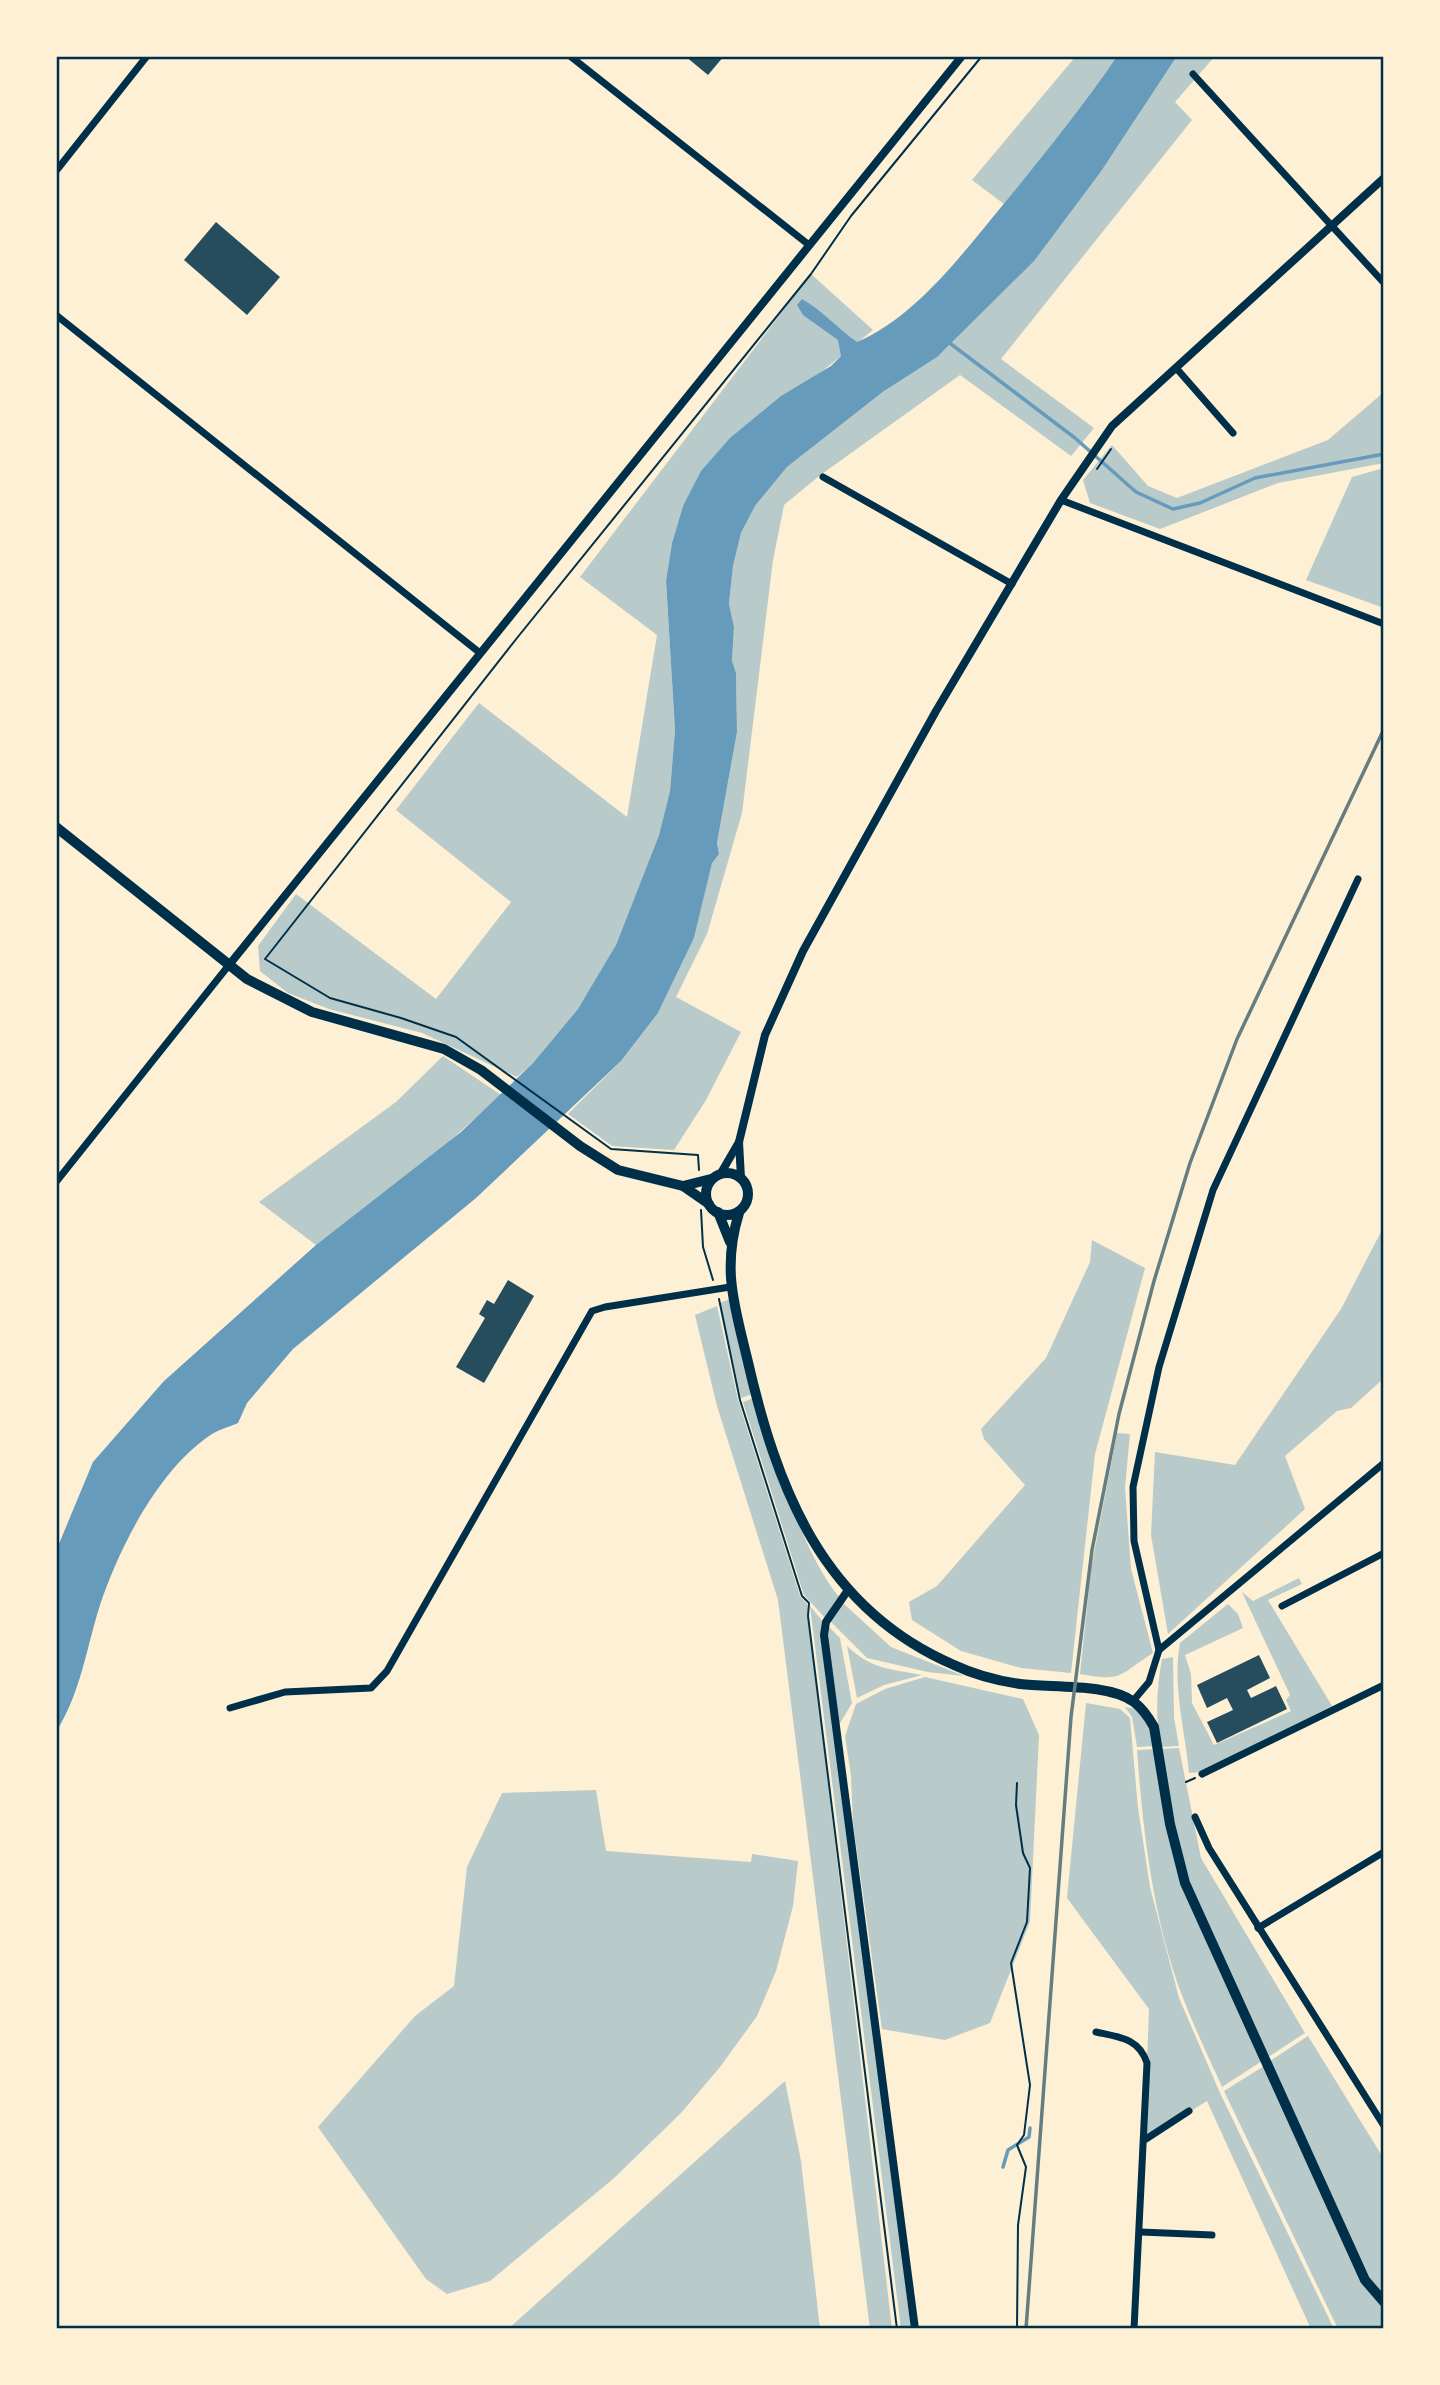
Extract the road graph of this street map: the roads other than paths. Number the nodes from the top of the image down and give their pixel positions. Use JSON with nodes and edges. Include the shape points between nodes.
{"nodes":[{"id":1,"x":147,"y":56,"type":"edge"},
{"id":2,"x":570,"y":56,"type":"edge"},
{"id":3,"x":962,"y":56,"type":"edge"},
{"id":4,"x":1193,"y":74,"type":"dead end"},
{"id":5,"x":56,"y":171,"type":"edge"},
{"id":6,"x":1384,"y":178,"type":"edge"},
{"id":7,"x":1332,"y":226,"type":"junction"},
{"id":8,"x":808,"y":245,"type":"junction"},
{"id":9,"x":1384,"y":283,"type":"edge"},
{"id":10,"x":56,"y":315,"type":"edge"},
{"id":11,"x":1177,"y":369,"type":"junction"},
{"id":12,"x":1233,"y":433,"type":"dead end"},
{"id":13,"x":823,"y":477,"type":"dead end"},
{"id":14,"x":1061,"y":500,"type":"junction"},
{"id":15,"x":1012,"y":584,"type":"junction"},
{"id":16,"x":1384,"y":624,"type":"edge"},
{"id":17,"x":480,"y":653,"type":"junction"},
{"id":18,"x":56,"y":827,"type":"edge"},
{"id":19,"x":1358,"y":879,"type":"dead end"},
{"id":20,"x":229,"y":965,"type":"junction"},
{"id":21,"x":739,"y":1142,"type":"junction"},
{"id":22,"x":721,"y":1173,"type":"junction"},
{"id":23,"x":741,"y":1178,"type":"junction"},
{"id":24,"x":711,"y":1179,"type":"junction"},
{"id":25,"x":56,"y":1182,"type":"edge"},
{"id":26,"x":683,"y":1186,"type":"junction"},
{"id":27,"x":704,"y":1201,"type":"junction"},
{"id":28,"x":718,"y":1212,"type":"junction"},
{"id":29,"x":739,"y":1213,"type":"junction"},
{"id":30,"x":730,"y":1242,"type":"junction"},
{"id":31,"x":730,"y":1287,"type":"junction"},
{"id":32,"x":1384,"y":1463,"type":"edge"},
{"id":33,"x":1384,"y":1553,"type":"edge"},
{"id":34,"x":848,"y":1590,"type":"junction"},
{"id":35,"x":1282,"y":1606,"type":"dead end"},
{"id":36,"x":1159,"y":1650,"type":"junction"},
{"id":37,"x":1384,"y":1685,"type":"edge"},
{"id":38,"x":1133,"y":1701,"type":"junction"},
{"id":39,"x":230,"y":1708,"type":"dead end"},
{"id":40,"x":1202,"y":1774,"type":"dead end"},
{"id":41,"x":1195,"y":1817,"type":"dead end"},
{"id":42,"x":1384,"y":1852,"type":"edge"},
{"id":43,"x":1258,"y":1928,"type":"junction"},
{"id":44,"x":1096,"y":2032,"type":"dead end"},
{"id":45,"x":1189,"y":2111,"type":"dead end"},
{"id":46,"x":1384,"y":2126,"type":"edge"},
{"id":47,"x":1146,"y":2139,"type":"junction"},
{"id":48,"x":1141,"y":2232,"type":"junction"},
{"id":49,"x":1212,"y":2235,"type":"dead end"},
{"id":50,"x":1384,"y":2302,"type":"edge"},
{"id":51,"x":915,"y":2329,"type":"edge"},
{"id":52,"x":1134,"y":2329,"type":"edge"}],
"edges":[{"from":1,"to":5,"type":"street"},
{"from":2,"to":8,"type":"street"},
{"from":3,"to":8,"type":"street"},
{"from":4,"to":7,"type":"street"},
{"from":6,"to":7,"type":"street"},
{"from":7,"to":9,"type":"street"},
{"from":7,"to":11,"type":"street"},
{"from":8,"to":17,"type":"street"},
{"from":10,"to":17,"type":"street"},
{"from":11,"to":12,"type":"street"},
{"from":11,"to":14,"type":"street","via":[[1112,426]]},
{"from":13,"to":15,"type":"street"},
{"from":14,"to":15,"type":"street"},
{"from":14,"to":16,"type":"street"},
{"from":15,"to":21,"type":"street","via":[[936,710],[803,951],[765,1035]]},
{"from":17,"to":20,"type":"street"},
{"from":18,"to":20,"type":"main road"},
{"from":19,"to":36,"type":"street","via":[[1213,1190],[1159,1367],[1133,1487],[1134,1541]]},
{"from":20,"to":25,"type":"street"},
{"from":20,"to":26,"type":"main road","via":[[312,1012],[444,1049],[481,1070],[618,1170]]},
{"from":21,"to":22,"type":"street"},
{"from":21,"to":23,"type":"street"},
{"from":22,"to":23,"type":"main road"},
{"from":22,"to":24,"type":"main road"},
{"from":23,"to":29,"type":"main road","via":[[748,1198]]},
{"from":24,"to":26,"type":"main road"},
{"from":24,"to":27,"type":"main road"},
{"from":26,"to":27,"type":"main road"},
{"from":27,"to":28,"type":"main road"},
{"from":28,"to":29,"type":"main road"},
{"from":28,"to":30,"type":"main road"},
{"from":29,"to":30,"type":"main road"},
{"from":30,"to":31,"type":"main road"},
{"from":31,"to":34,"type":"main road","via":[[755,1395],[782,1479],[802,1526]]},
{"from":31,"to":39,"type":"street","via":[[592,1311],[387,1671],[371,1688],[285,1692]]},
{"from":32,"to":36,"type":"street"},
{"from":33,"to":35,"type":"street"},
{"from":34,"to":38,"type":"main road","via":[[898,1635],[956,1667]]},
{"from":34,"to":51,"type":"street","via":[[826,1622],[824,1635]]},
{"from":36,"to":38,"type":"street","via":[[1149,1682]]},
{"from":37,"to":40,"type":"street"},
{"from":38,"to":50,"type":"main road","via":[[1154,1727],[1185,1882],[1365,2280]]},
{"from":41,"to":43,"type":"street"},
{"from":42,"to":43,"type":"street"},
{"from":43,"to":46,"type":"street"},
{"from":44,"to":47,"type":"street","via":[[1132,2041],[1145,2056]]},
{"from":45,"to":47,"type":"street"},
{"from":47,"to":48,"type":"street"},
{"from":48,"to":49,"type":"street"},
{"from":48,"to":52,"type":"street"}]}
